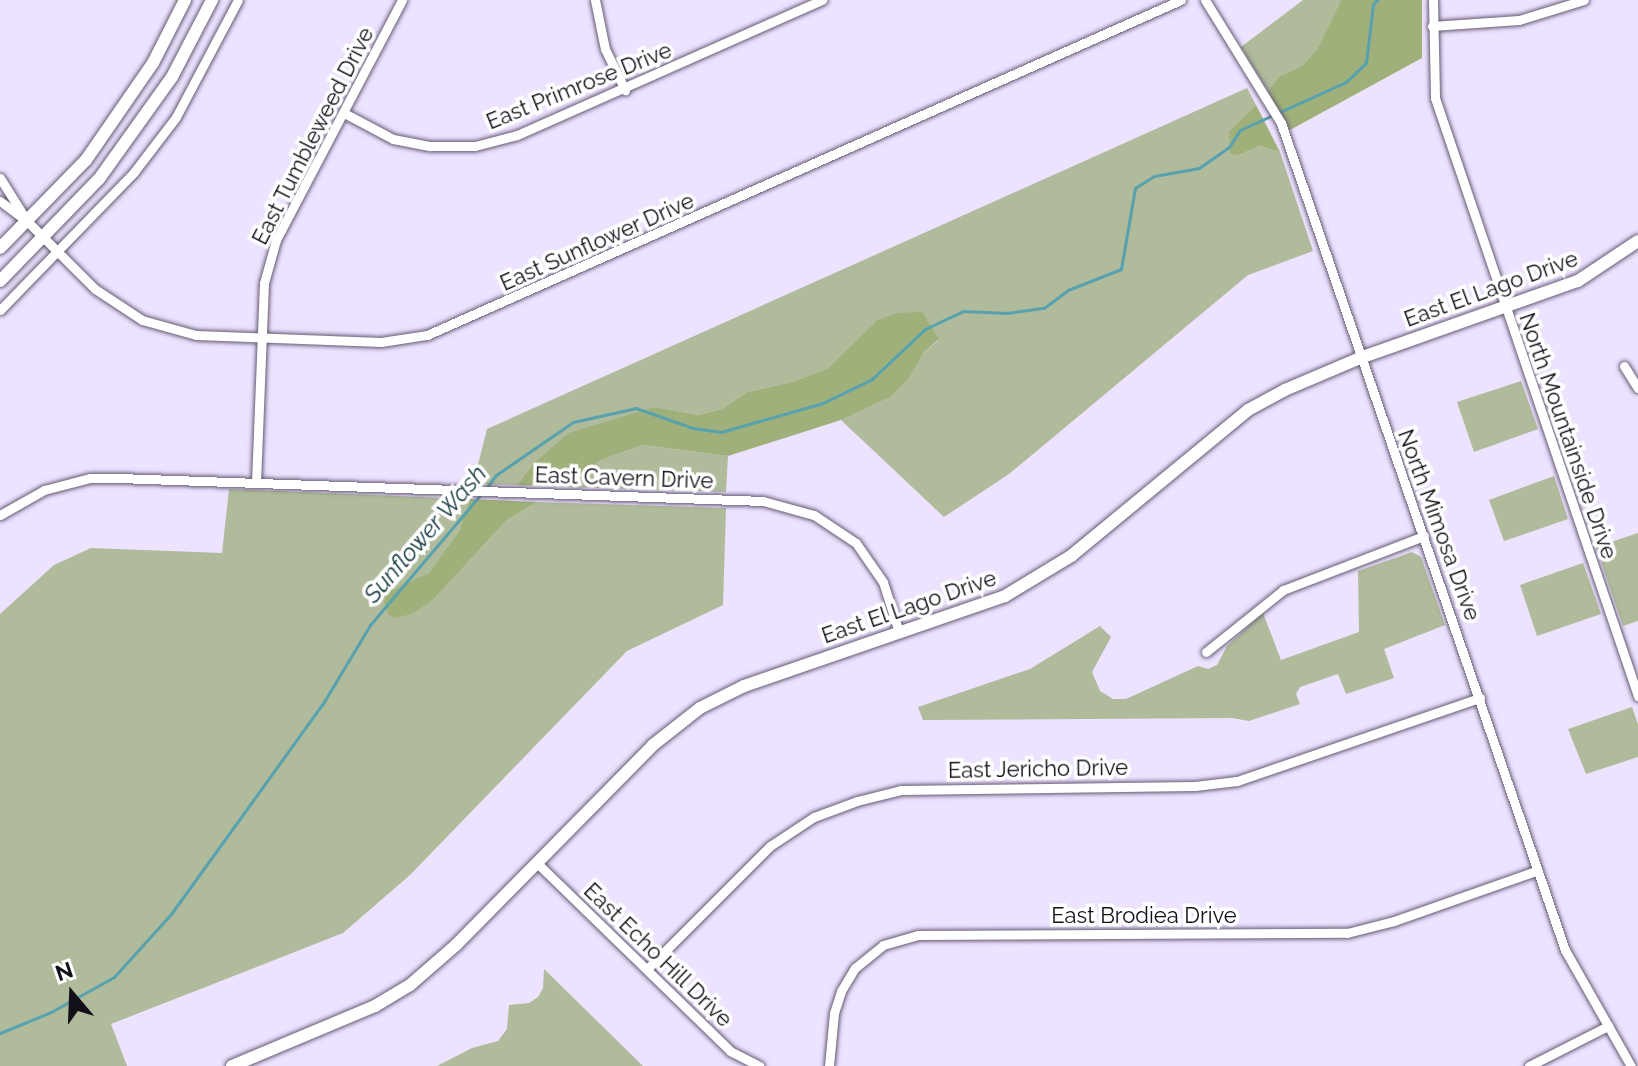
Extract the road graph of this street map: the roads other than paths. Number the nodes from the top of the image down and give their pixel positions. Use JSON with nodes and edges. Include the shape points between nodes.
{"nodes":[{"id":1,"x":185,"y":0,"type":"edge"},
{"id":2,"x":212,"y":0,"type":"edge"},
{"id":3,"x":238,"y":0,"type":"edge"},
{"id":4,"x":402,"y":0,"type":"edge"},
{"id":5,"x":595,"y":0,"type":"edge"},
{"id":6,"x":1181,"y":0,"type":"edge"},
{"id":7,"x":1205,"y":0,"type":"edge"},
{"id":8,"x":1433,"y":0,"type":"edge"},
{"id":9,"x":1584,"y":0,"type":"edge"},
{"id":10,"x":818,"y":1,"type":"edge"},
{"id":11,"x":1432,"y":26,"type":"junction"},
{"id":12,"x":625,"y":90,"type":"junction"},
{"id":13,"x":344,"y":113,"type":"junction"},
{"id":14,"x":0,"y":178,"type":"edge"},
{"id":15,"x":0,"y":201,"type":"edge"},
{"id":16,"x":27,"y":221,"type":"junction"},
{"id":17,"x":43,"y":238,"type":"junction"},
{"id":18,"x":1638,"y":241,"type":"edge"},
{"id":19,"x":0,"y":248,"type":"edge"},
{"id":20,"x":58,"y":252,"type":"junction"},
{"id":21,"x":0,"y":281,"type":"edge"},
{"id":22,"x":1506,"y":309,"type":"junction"},
{"id":23,"x":0,"y":310,"type":"edge"},
{"id":24,"x":260,"y":336,"type":"junction"},
{"id":25,"x":1360,"y":358,"type":"junction"},
{"id":26,"x":1624,"y":366,"type":"dead end"},
{"id":27,"x":1638,"y":388,"type":"edge"},
{"id":28,"x":256,"y":482,"type":"junction"},
{"id":29,"x":0,"y":515,"type":"edge"},
{"id":30,"x":1424,"y":536,"type":"junction"},
{"id":31,"x":899,"y":632,"type":"junction"},
{"id":32,"x":1206,"y":652,"type":"dead end"},
{"id":33,"x":1638,"y":696,"type":"edge"},
{"id":34,"x":1480,"y":698,"type":"junction"},
{"id":35,"x":537,"y":863,"type":"junction"},
{"id":36,"x":1536,"y":871,"type":"junction"},
{"id":37,"x":647,"y":969,"type":"junction"},
{"id":38,"x":1608,"y":1026,"type":"junction"},
{"id":39,"x":232,"y":1066,"type":"edge"},
{"id":40,"x":759,"y":1066,"type":"edge"},
{"id":41,"x":829,"y":1066,"type":"edge"},
{"id":42,"x":1529,"y":1066,"type":"edge"},
{"id":43,"x":1631,"y":1066,"type":"edge"}],
"edges":[{"from":1,"to":16,"type":"street","via":[[124,108],[86,160]]},
{"from":2,"to":17,"type":"street","via":[[146,116],[99,179]]},
{"from":3,"to":20,"type":"street","via":[[176,117],[134,172]]},
{"from":4,"to":13,"type":"street","name":"East Tumbleweed Drive"},
{"from":5,"to":12,"type":"street","via":[[605,49]]},
{"from":6,"to":24,"type":"street","name":"East Sunflower Drive","via":[[427,335],[381,342]]},
{"from":7,"to":25,"type":"street","name":"North Mimosa Drive","via":[[1281,123]]},
{"from":8,"to":11,"type":"street","name":"North Mountainside Drive"},
{"from":9,"to":11,"type":"street","via":[[1519,20]]},
{"from":10,"to":12,"type":"street","name":"East Primrose Drive"},
{"from":11,"to":22,"type":"street","name":"North Mountainside Drive","via":[[1435,98]]},
{"from":12,"to":13,"type":"street","name":"East Primrose Drive","via":[[517,135],[475,146],[393,139]]},
{"from":13,"to":24,"type":"street","name":"East Tumbleweed Drive","via":[[276,240],[264,283]]},
{"from":14,"to":16,"type":"street"},
{"from":15,"to":16,"type":"street"},
{"from":16,"to":17,"type":"street","name":"East Sunflower Drive"},
{"from":16,"to":19,"type":"street"},
{"from":17,"to":20,"type":"street","name":"East Sunflower Drive"},
{"from":17,"to":21,"type":"street"},
{"from":18,"to":22,"type":"street","name":"East El Lago Drive","via":[[1578,281]]},
{"from":20,"to":23,"type":"street"},
{"from":20,"to":24,"type":"street","name":"East Sunflower Drive","via":[[95,289],[142,320],[196,335]]},
{"from":22,"to":25,"type":"street","name":"East El Lago Drive"},
{"from":22,"to":33,"type":"street","name":"North Mountainside Drive"},
{"from":24,"to":28,"type":"street","name":"East Tumbleweed Drive"},
{"from":25,"to":30,"type":"street","name":"North Mimosa Drive"},
{"from":25,"to":31,"type":"street","name":"East El Lago Drive","via":[[1248,410],[1071,556],[1027,585]]},
{"from":26,"to":27,"type":"street"},
{"from":28,"to":29,"type":"street","name":"East Cavern Drive","via":[[90,478],[44,490]]},
{"from":28,"to":31,"type":"street","name":"East Cavern Drive","via":[[763,501],[814,515],[856,543],[883,582]]},
{"from":30,"to":32,"type":"street","via":[[1283,590]]},
{"from":30,"to":34,"type":"street","name":"North Mimosa Drive"},
{"from":31,"to":35,"type":"street","name":"East El Lago Drive","via":[[744,686],[700,708],[653,745]]},
{"from":34,"to":36,"type":"street","name":"North Mimosa Drive"},
{"from":34,"to":37,"type":"street","name":"East Jericho Drive","via":[[1237,781],[901,790],[857,801],[814,817],[770,846]]},
{"from":35,"to":37,"type":"street","name":"East Echo Hill Drive"},
{"from":35,"to":39,"type":"street","name":"East El Lago Drive","via":[[456,945],[394,996]]},
{"from":36,"to":38,"type":"street","name":"North Mimosa Drive","via":[[1565,950]]},
{"from":36,"to":41,"type":"street","name":"East Brodiea Drive","via":[[1347,933],[918,935],[883,945],[855,968],[834,1013]]},
{"from":37,"to":40,"type":"street","name":"East Echo Hill Drive","via":[[730,1051]]},
{"from":38,"to":42,"type":"street"},
{"from":38,"to":43,"type":"street","name":"North Mimosa Drive"}]}
